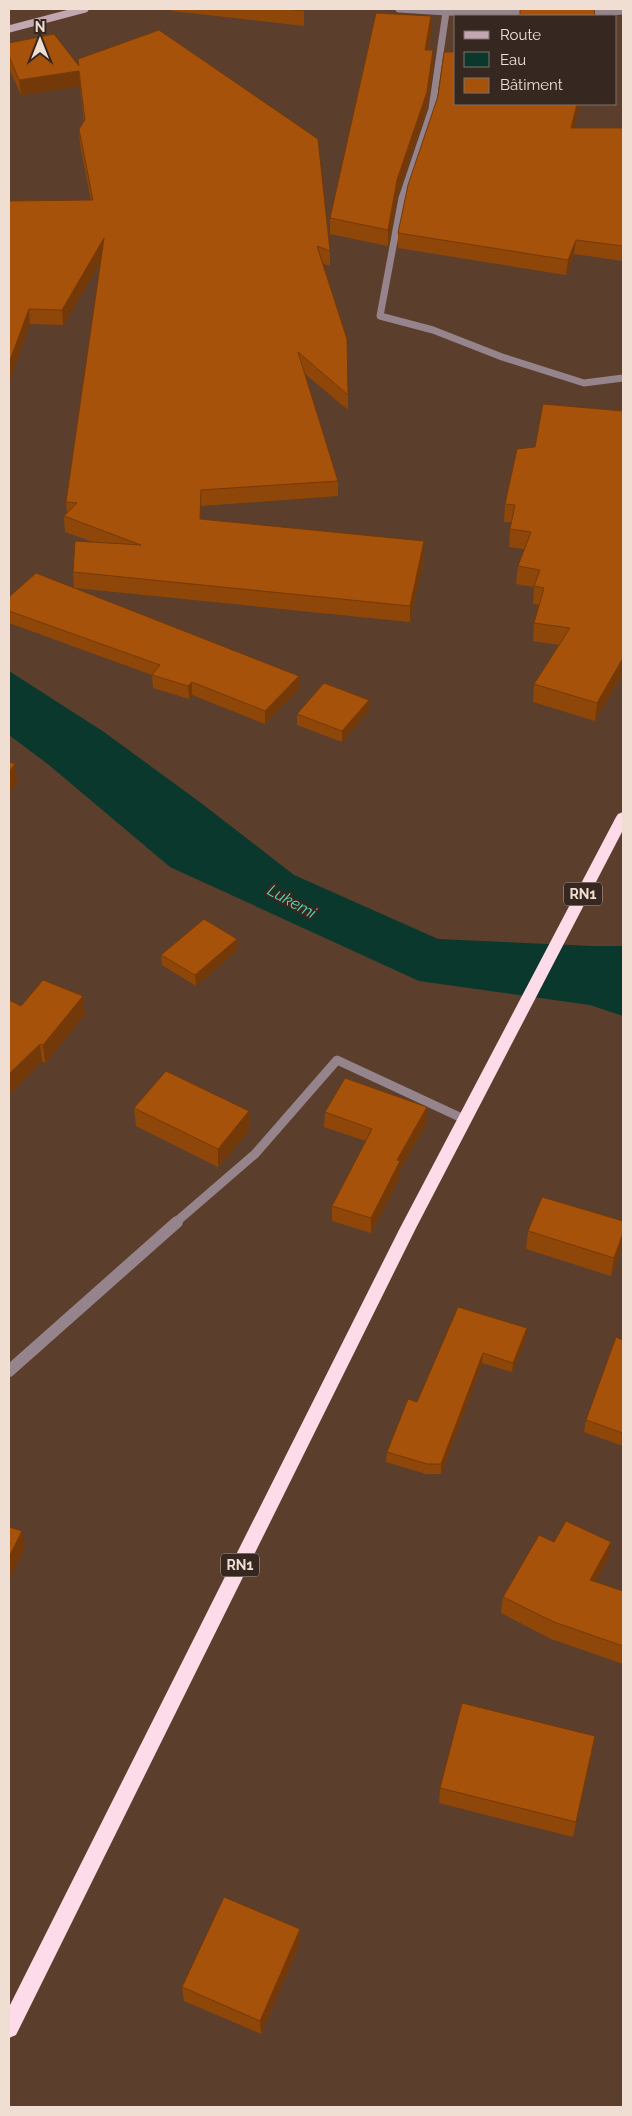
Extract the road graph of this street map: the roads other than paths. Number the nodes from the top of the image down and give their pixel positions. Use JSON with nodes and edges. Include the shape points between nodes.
{"nodes":[{"id":1,"x":85,"y":9,"type":"edge"},
{"id":2,"x":399,"y":9,"type":"edge"},
{"id":3,"x":623,"y":11,"type":"edge"},
{"id":4,"x":446,"y":12,"type":"junction"},
{"id":5,"x":542,"y":14,"type":"edge"},
{"id":6,"x":570,"y":14,"type":"edge"},
{"id":7,"x":9,"y":29,"type":"edge"},
{"id":8,"x":623,"y":378,"type":"edge"},
{"id":9,"x":623,"y":817,"type":"edge"},
{"id":10,"x":468,"y":1111,"type":"junction"},
{"id":11,"x":9,"y":1371,"type":"edge"},
{"id":12,"x":9,"y":2028,"type":"edge"}],
"edges":[{"from":1,"to":7,"type":"main road"},
{"from":2,"to":4,"type":"street"},
{"from":3,"to":6,"type":"street"},
{"from":4,"to":5,"type":"street"},
{"from":4,"to":8,"type":"street","via":[[432,109],[402,198],[380,316],[433,330],[502,357],[584,383]]},
{"from":9,"to":10,"type":"highway","number":"RN1"},
{"from":10,"to":11,"type":"street","via":[[338,1060],[255,1154]]},
{"from":10,"to":12,"type":"highway","number":"RN1"}]}
